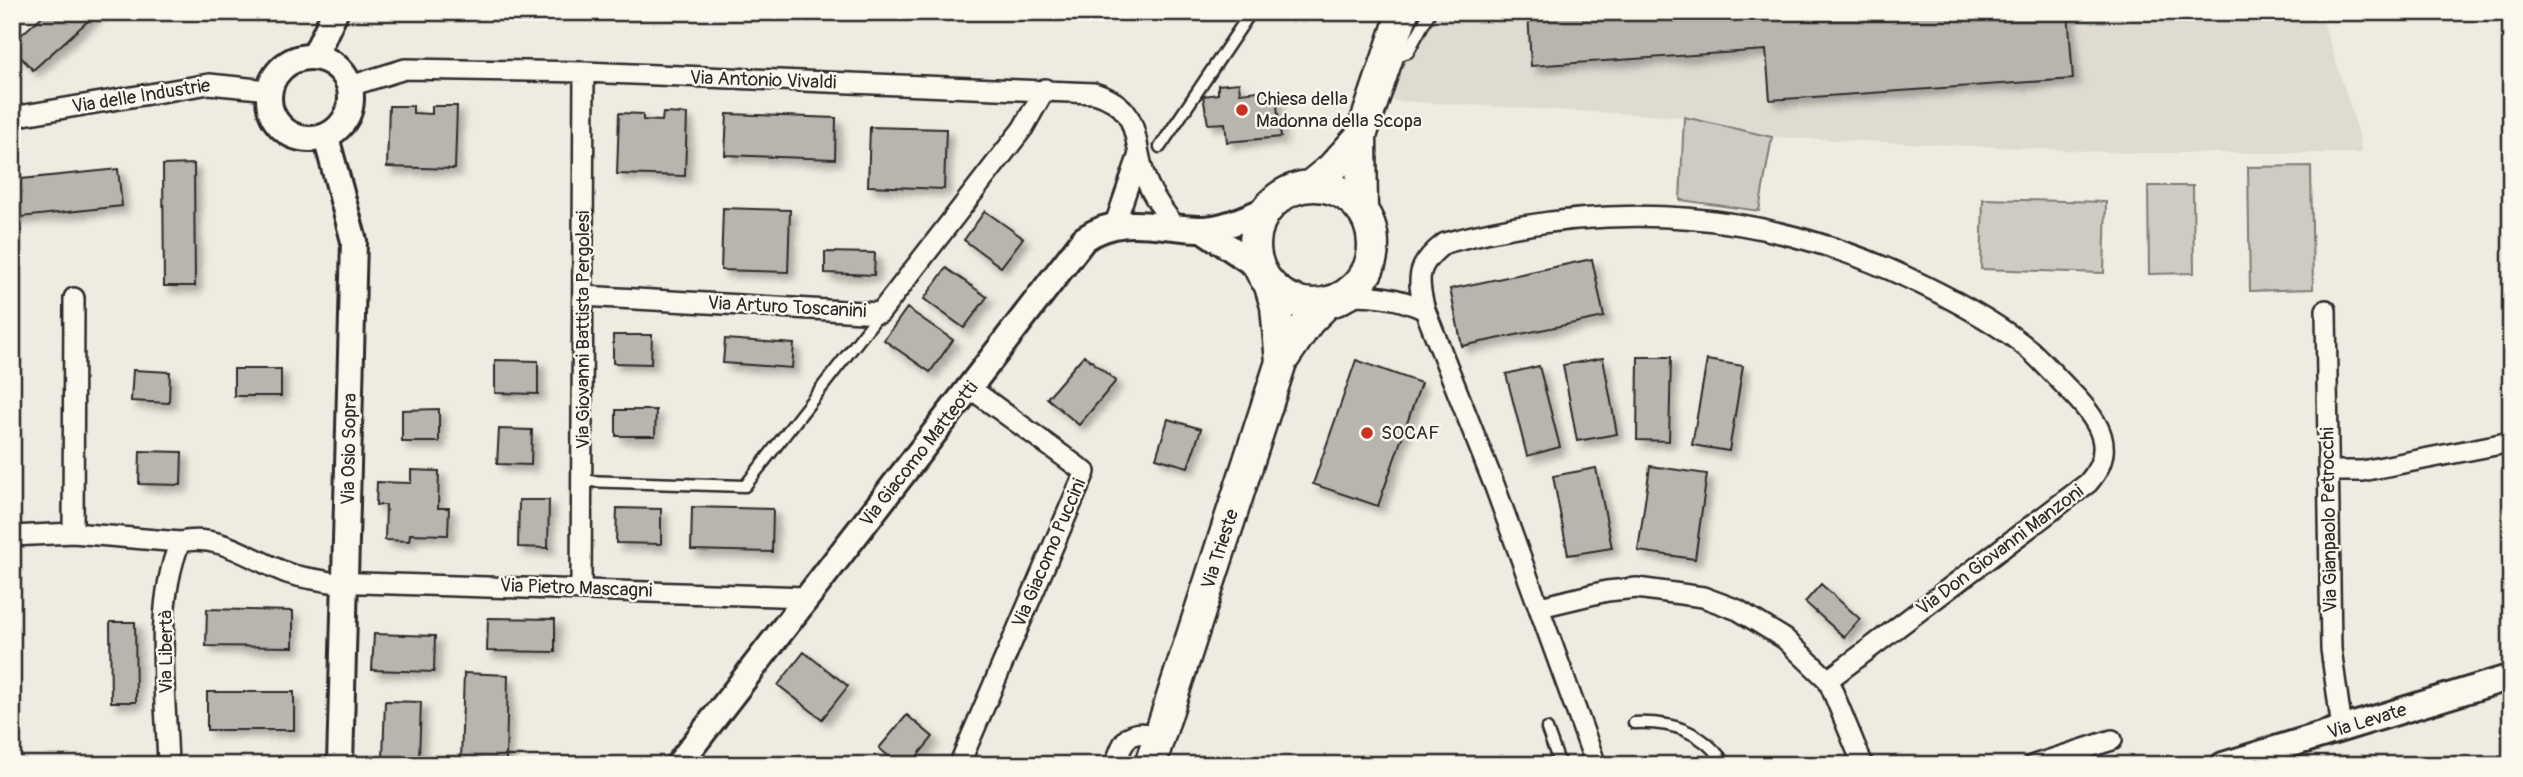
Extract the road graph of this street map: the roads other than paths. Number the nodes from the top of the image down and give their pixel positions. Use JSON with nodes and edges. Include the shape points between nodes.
{"nodes":[{"id":1,"x":335,"y":12,"type":"edge"},
{"id":2,"x":1403,"y":12,"type":"edge"},
{"id":3,"x":1430,"y":12,"type":"edge"},
{"id":4,"x":1246,"y":15,"type":"edge"},
{"id":5,"x":314,"y":57,"type":"junction"},
{"id":6,"x":1387,"y":60,"type":"junction"},
{"id":7,"x":584,"y":72,"type":"junction"},
{"id":8,"x":350,"y":86,"type":"junction"},
{"id":9,"x":1045,"y":89,"type":"junction"},
{"id":10,"x":269,"y":90,"type":"junction"},
{"id":11,"x":12,"y":117,"type":"edge"},
{"id":12,"x":326,"y":136,"type":"junction"},
{"id":13,"x":1361,"y":136,"type":"junction"},
{"id":14,"x":1160,"y":147,"type":"dead end"},
{"id":15,"x":1139,"y":154,"type":"junction"},
{"id":16,"x":1310,"y":186,"type":"junction"},
{"id":17,"x":1267,"y":209,"type":"junction"},
{"id":18,"x":1362,"y":211,"type":"junction"},
{"id":19,"x":1115,"y":224,"type":"junction"},
{"id":20,"x":1175,"y":226,"type":"junction"},
{"id":21,"x":1202,"y":229,"type":"junction"},
{"id":22,"x":1264,"y":276,"type":"junction"},
{"id":23,"x":583,"y":296,"type":"junction"},
{"id":24,"x":74,"y":298,"type":"dead end"},
{"id":25,"x":1337,"y":298,"type":"junction"},
{"id":26,"x":1424,"y":310,"type":"junction"},
{"id":27,"x":2326,"y":310,"type":"dead end"},
{"id":28,"x":880,"y":313,"type":"junction"},
{"id":29,"x":1281,"y":362,"type":"junction"},
{"id":30,"x":970,"y":388,"type":"junction"},
{"id":31,"x":2511,"y":442,"type":"edge"},
{"id":32,"x":2328,"y":471,"type":"junction"},
{"id":33,"x":582,"y":481,"type":"junction"},
{"id":34,"x":73,"y":533,"type":"junction"},
{"id":35,"x":12,"y":536,"type":"edge"},
{"id":36,"x":180,"y":542,"type":"junction"},
{"id":37,"x":345,"y":580,"type":"junction"},
{"id":38,"x":581,"y":588,"type":"junction"},
{"id":39,"x":807,"y":597,"type":"junction"},
{"id":40,"x":1540,"y":607,"type":"junction"},
{"id":41,"x":2511,"y":677,"type":"edge"},
{"id":42,"x":1828,"y":680,"type":"junction"},
{"id":43,"x":1634,"y":723,"type":"dead end"},
{"id":44,"x":1547,"y":729,"type":"dead end"},
{"id":45,"x":2342,"y":729,"type":"junction"},
{"id":46,"x":1159,"y":736,"type":"junction"},
{"id":47,"x":2112,"y":740,"type":"dead end"},
{"id":48,"x":168,"y":765,"type":"edge"},
{"id":49,"x":341,"y":765,"type":"edge"},
{"id":50,"x":678,"y":765,"type":"edge"},
{"id":51,"x":959,"y":765,"type":"edge"},
{"id":52,"x":1115,"y":765,"type":"edge"},
{"id":53,"x":1150,"y":765,"type":"edge"},
{"id":54,"x":1560,"y":765,"type":"edge"},
{"id":55,"x":1596,"y":765,"type":"edge"},
{"id":56,"x":1720,"y":765,"type":"edge"},
{"id":57,"x":1863,"y":765,"type":"edge"},
{"id":58,"x":2034,"y":765,"type":"edge"},
{"id":59,"x":2223,"y":765,"type":"edge"}],
"edges":[{"from":1,"to":5,"type":"street"},
{"from":2,"to":6,"type":"main road"},
{"from":3,"to":6,"type":"lane","via":[[1408,52]]},
{"from":4,"to":14,"type":"lane"},
{"from":5,"to":8,"type":"street","via":[[337,66]]},
{"from":5,"to":10,"type":"street","via":[[291,61]]},
{"from":6,"to":13,"type":"main road"},
{"from":7,"to":8,"type":"street","name":"Via Antonio Vivaldi","via":[[405,69]]},
{"from":7,"to":9,"type":"street","name":"Via Antonio Vivaldi"},
{"from":7,"to":23,"type":"street","name":"Via Giovanni Battista Pergolesi"},
{"from":8,"to":12,"type":"street","via":[[345,121]]},
{"from":9,"to":15,"type":"street","name":"Via Antonio Vivaldi","via":[[1110,97],[1129,114],[1138,133]]},
{"from":9,"to":28,"type":"street","name":"Via Arturo Toscanini","via":[[1023,128]]},
{"from":10,"to":11,"type":"street","name":"Via delle Industrie","via":[[209,84]]},
{"from":10,"to":12,"type":"street","via":[[272,115],[279,126],[300,138]]},
{"from":12,"to":37,"type":"street","name":"Via Osio Sopra","via":[[354,241]]},
{"from":13,"to":16,"type":"main road"},
{"from":13,"to":18,"type":"main road"},
{"from":15,"to":19,"type":"street"},
{"from":15,"to":20,"type":"street","name":"Via Antonio Vivaldi","via":[[1144,177]]},
{"from":16,"to":17,"type":"main road","via":[[1286,193]]},
{"from":16,"to":18,"type":"main road","via":[[1339,191]]},
{"from":17,"to":21,"type":"street"},
{"from":17,"to":22,"type":"main road","via":[[1255,242]]},
{"from":18,"to":25,"type":"main road","via":[[1372,233],[1372,256],[1363,278]]},
{"from":19,"to":20,"type":"street","name":"Via Giacomo Matteotti"},
{"from":19,"to":30,"type":"street","name":"Via Giacomo Matteotti","via":[[1084,239]]},
{"from":20,"to":21,"type":"street","name":"Via Giacomo Matteotti"},
{"from":21,"to":22,"type":"street"},
{"from":22,"to":25,"type":"main road","via":[[1296,301]]},
{"from":22,"to":29,"type":"main road","via":[[1276,306]]},
{"from":23,"to":28,"type":"street","name":"Via Arturo Toscanini"},
{"from":23,"to":33,"type":"street","name":"Via Giovanni Battista Pergolesi"},
{"from":24,"to":34,"type":"street"},
{"from":25,"to":26,"type":"street","via":[[1390,297]]},
{"from":25,"to":29,"type":"main road","via":[[1308,322]]},
{"from":26,"to":40,"type":"street","name":"Via Don Giovanni Manzoni"},
{"from":26,"to":42,"type":"street","name":"Via Don Giovanni Manzoni","via":[[1418,286],[1422,267],[1445,243],[1556,219],[1684,216],[1824,243],[1896,271],[1960,303],[2030,351],[2096,423],[2104,456],[2096,473]]},
{"from":27,"to":32,"type":"street","name":"Via Gianpaolo Petrocchi"},
{"from":28,"to":33,"type":"lane","via":[[745,486]]},
{"from":29,"to":46,"type":"main road","name":"Via Trieste"},
{"from":30,"to":39,"type":"street","name":"Via Giacomo Matteotti"},
{"from":30,"to":51,"type":"street","name":"Via Giacomo Puccini","via":[[1084,472]]},
{"from":31,"to":32,"type":"street","via":[[2362,471]]},
{"from":32,"to":45,"type":"street","name":"Via Gianpaolo Petrocchi","via":[[2331,649]]},
{"from":33,"to":38,"type":"street","name":"Via Giovanni Battista Pergolesi"},
{"from":34,"to":35,"type":"street","name":"Via Pietro Mascagni"},
{"from":34,"to":36,"type":"street","name":"Via Pietro Mascagni"},
{"from":36,"to":37,"type":"street","name":"Via Pietro Mascagni","via":[[210,542],[240,549],[287,573],[330,582]]},
{"from":36,"to":48,"type":"street","name":"Via Libertà","via":[[167,582]]},
{"from":37,"to":38,"type":"street","name":"Via Pietro Mascagni"},
{"from":37,"to":49,"type":"street","name":"Via Osio Sopra"},
{"from":38,"to":39,"type":"street","name":"Via Pietro Mascagni"},
{"from":39,"to":50,"type":"street","name":"Via Giacomo Matteotti"},
{"from":40,"to":42,"type":"street","via":[[1637,588],[1703,597],[1738,610],[1785,639]]},
{"from":40,"to":55,"type":"street","name":"Via Don Giovanni Manzoni"},
{"from":41,"to":45,"type":"street","name":"Via Levate"},
{"from":42,"to":57,"type":"street"},
{"from":43,"to":56,"type":"lane","via":[[1663,723],[1690,731],[1716,751],[1724,762]]},
{"from":44,"to":54,"type":"lane"},
{"from":45,"to":59,"type":"street","name":"Via Levate"},
{"from":46,"to":52,"type":"street","via":[[1136,733],[1126,738]]},
{"from":46,"to":53,"type":"main road","name":"Via Trieste"},
{"from":47,"to":58,"type":"street"}]}
